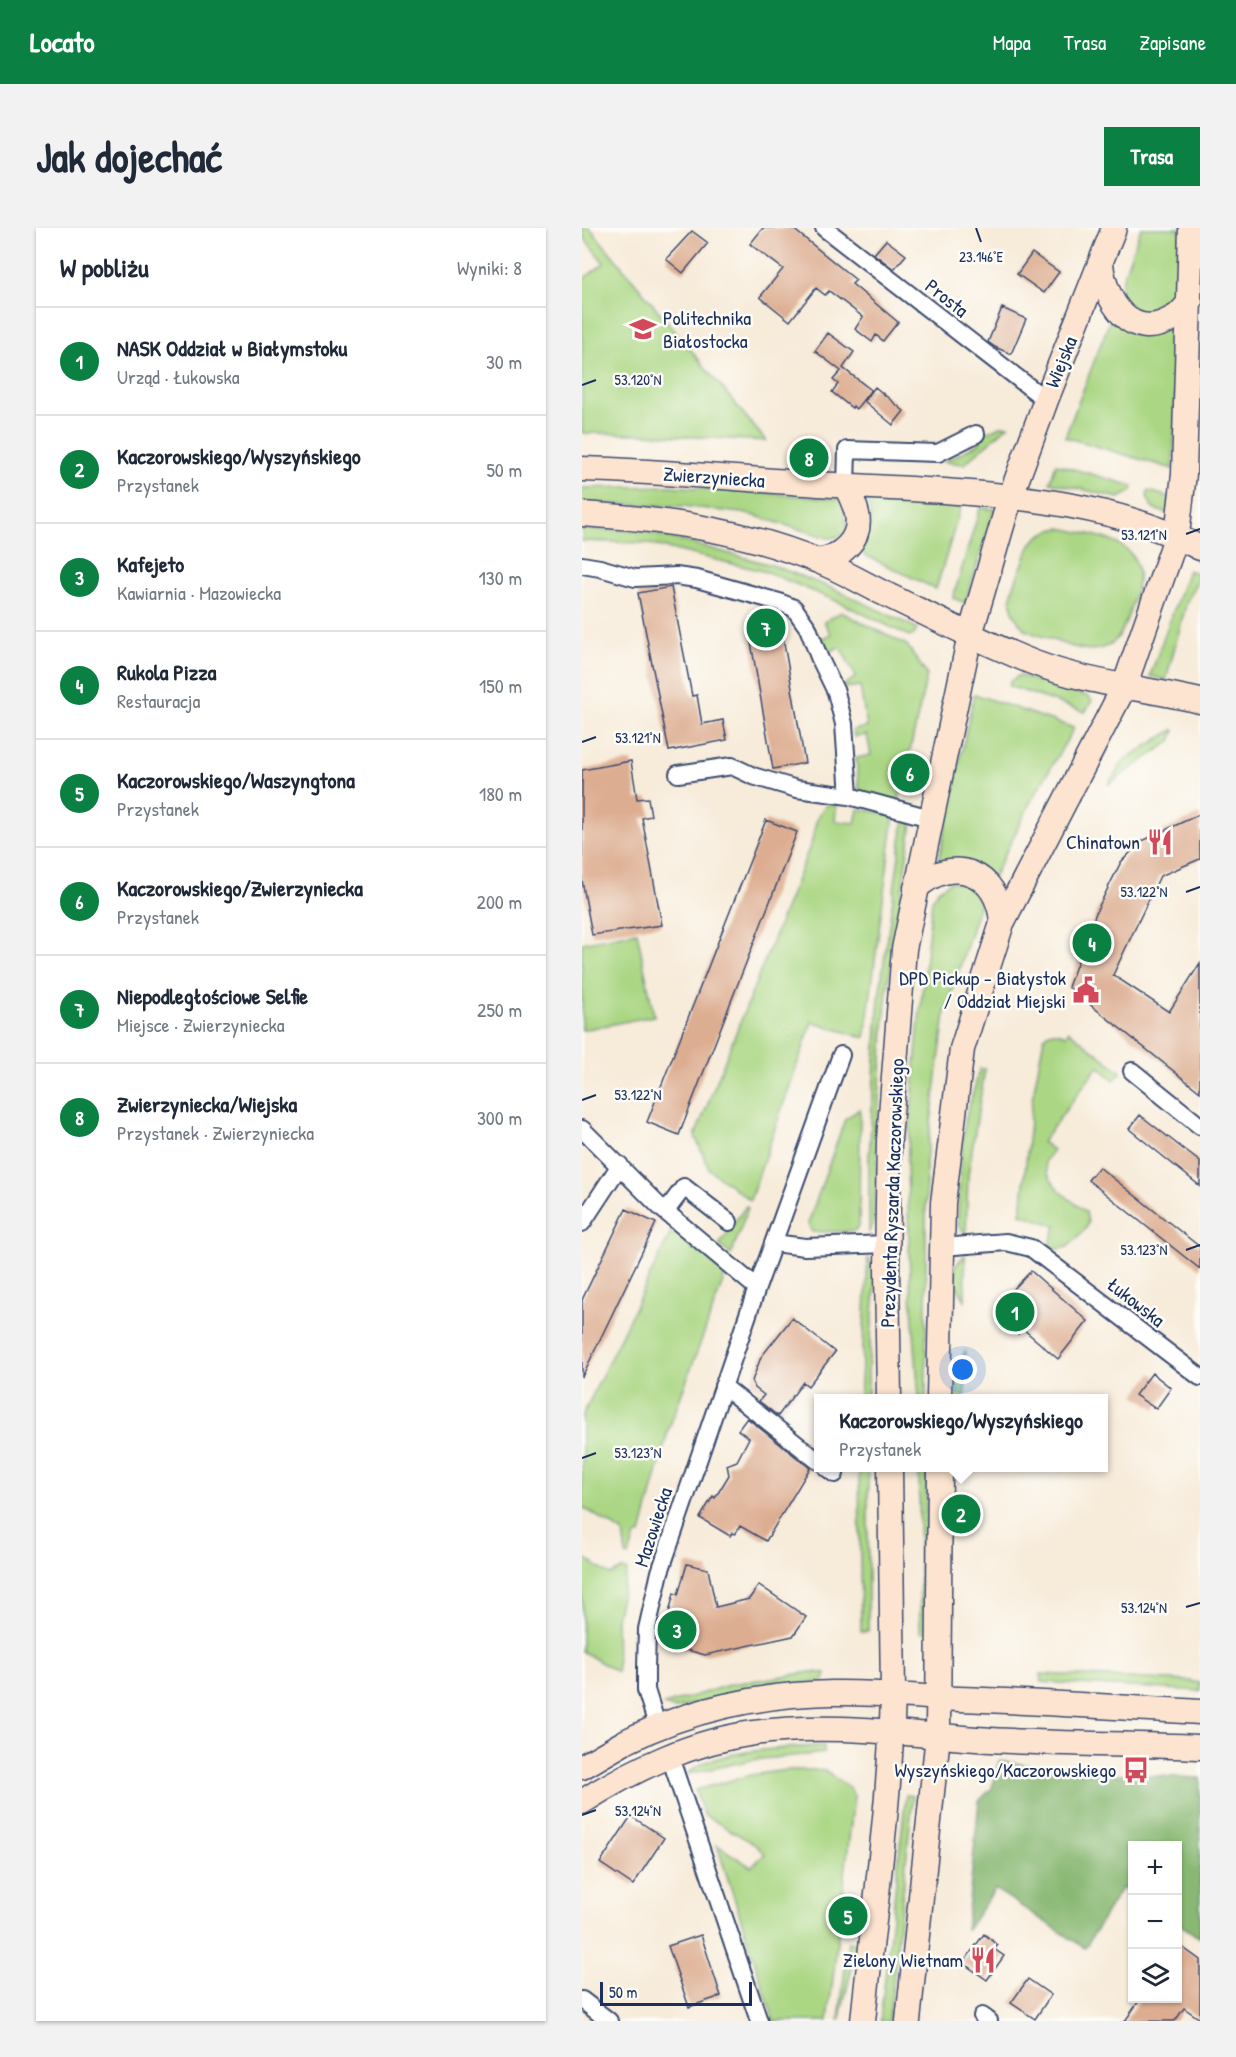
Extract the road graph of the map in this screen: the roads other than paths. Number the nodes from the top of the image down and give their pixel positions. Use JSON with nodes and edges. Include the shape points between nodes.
{"nodes":[{"id":1,"x":824,"y":228,"type":"edge"},
{"id":2,"x":1114,"y":228,"type":"edge"},
{"id":3,"x":1191,"y":228,"type":"edge"},
{"id":4,"x":1101,"y":264,"type":"junction"},
{"id":5,"x":1190,"y":302,"type":"junction"},
{"id":6,"x":1046,"y":400,"type":"junction"},
{"id":7,"x":976,"y":434,"type":"dead end"},
{"id":8,"x":582,"y":469,"type":"edge"},
{"id":9,"x":846,"y":486,"type":"junction"},
{"id":10,"x":1010,"y":498,"type":"junction"},
{"id":11,"x":582,"y":514,"type":"edge"},
{"id":12,"x":1177,"y":535,"type":"junction"},
{"id":13,"x":1200,"y":548,"type":"edge"},
{"id":14,"x":818,"y":561,"type":"junction"},
{"id":15,"x":582,"y":565,"type":"edge"},
{"id":16,"x":970,"y":635,"type":"junction"},
{"id":17,"x":1124,"y":687,"type":"junction"},
{"id":18,"x":1200,"y":701,"type":"edge"},
{"id":19,"x":678,"y":774,"type":"dead end"},
{"id":20,"x":849,"y":796,"type":"junction"},
{"id":21,"x":930,"y":818,"type":"junction"},
{"id":22,"x":916,"y":888,"type":"junction"},
{"id":23,"x":1002,"y":923,"type":"junction"},
{"id":24,"x":841,"y":1055,"type":"dead end"},
{"id":25,"x":1132,"y":1071,"type":"dead end"},
{"id":26,"x":1200,"y":1126,"type":"edge"},
{"id":27,"x":582,"y":1129,"type":"edge"},
{"id":28,"x":620,"y":1165,"type":"junction"},
{"id":29,"x":666,"y":1211,"type":"junction"},
{"id":30,"x":729,"y":1222,"type":"dead end"},
{"id":31,"x":582,"y":1223,"type":"edge"},
{"id":32,"x":774,"y":1243,"type":"junction"},
{"id":33,"x":888,"y":1244,"type":"junction"},
{"id":34,"x":942,"y":1247,"type":"junction"},
{"id":35,"x":757,"y":1288,"type":"junction"},
{"id":36,"x":1200,"y":1377,"type":"edge"},
{"id":37,"x":723,"y":1386,"type":"junction"},
{"id":38,"x":889,"y":1394,"type":"edge"},
{"id":39,"x":939,"y":1394,"type":"edge"},
{"id":40,"x":814,"y":1457,"type":"edge"},
{"id":41,"x":890,"y":1472,"type":"edge"},
{"id":42,"x":940,"y":1472,"type":"edge"},
{"id":43,"x":893,"y":1694,"type":"junction"},
{"id":44,"x":939,"y":1698,"type":"junction"},
{"id":45,"x":1116,"y":1707,"type":"junction"},
{"id":46,"x":1200,"y":1712,"type":"edge"},
{"id":47,"x":658,"y":1728,"type":"junction"},
{"id":48,"x":892,"y":1731,"type":"junction"},
{"id":49,"x":938,"y":1735,"type":"junction"},
{"id":50,"x":1108,"y":1743,"type":"junction"},
{"id":51,"x":1200,"y":1747,"type":"edge"},
{"id":52,"x":670,"y":1757,"type":"junction"},
{"id":53,"x":582,"y":1767,"type":"edge"},
{"id":54,"x":582,"y":1802,"type":"edge"},
{"id":55,"x":582,"y":2000,"type":"edge"},
{"id":56,"x":609,"y":2021,"type":"edge"},
{"id":57,"x":759,"y":2021,"type":"edge"},
{"id":58,"x":863,"y":2021,"type":"edge"},
{"id":59,"x":908,"y":2021,"type":"edge"}],
"edges":[{"from":1,"to":6,"type":"street","name":"Prosta"},
{"from":2,"to":4,"type":"main road","name":"Wiejska"},
{"from":3,"to":5,"type":"main road"},
{"from":4,"to":5,"type":"main road","via":[[1106,290],[1129,321],[1144,327],[1159,323],[1173,318]]},
{"from":4,"to":6,"type":"main road","name":"Wiejska"},
{"from":5,"to":12,"type":"main road","via":[[1184,474]]},
{"from":6,"to":10,"type":"main road","name":"Wiejska"},
{"from":7,"to":9,"type":"street","via":[[938,453],[847,450]]},
{"from":8,"to":9,"type":"main road","name":"Zwierzyniecka"},
{"from":9,"to":10,"type":"main road","name":"Zwierzyniecka"},
{"from":9,"to":14,"type":"main road","via":[[857,515],[852,541],[843,551]]},
{"from":10,"to":12,"type":"main road","name":"Zwierzyniecka","via":[[1089,509]]},
{"from":10,"to":16,"type":"main road","name":"Wiejska"},
{"from":11,"to":14,"type":"main road","via":[[697,526],[759,540]]},
{"from":12,"to":13,"type":"main road","name":"Zwierzyniecka"},
{"from":12,"to":17,"type":"main road"},
{"from":14,"to":16,"type":"main road"},
{"from":15,"to":20,"type":"street","via":[[635,578],[697,579],[794,608],[808,628],[836,692],[844,724]]},
{"from":16,"to":17,"type":"main road","via":[[1033,663]]},
{"from":16,"to":21,"type":"main road","name":"Prezydenta Ryszarda Kaczorowskiego"},
{"from":17,"to":18,"type":"main road"},
{"from":17,"to":23,"type":"main road"},
{"from":19,"to":20,"type":"street","via":[[732,766],[797,789]]},
{"from":20,"to":21,"type":"street"},
{"from":21,"to":22,"type":"main road","name":"Prezydenta Ryszarda Kaczorowskiego"},
{"from":22,"to":23,"type":"main road","via":[[942,871],[972,873],[996,893]]},
{"from":22,"to":33,"type":"main road","name":"Prezydenta Ryszarda Kaczorowskiego","via":[[904,949],[889,1140]]},
{"from":23,"to":34,"type":"main road","via":[[962,1050],[943,1203]]},
{"from":24,"to":32,"type":"street","name":"Mazowiecka"},
{"from":25,"to":26,"type":"street"},
{"from":27,"to":28,"type":"street"},
{"from":28,"to":29,"type":"street"},
{"from":28,"to":31,"type":"street"},
{"from":29,"to":30,"type":"street","via":[[684,1187]]},
{"from":29,"to":35,"type":"street"},
{"from":32,"to":33,"type":"street","via":[[805,1247]]},
{"from":32,"to":35,"type":"street","name":"Mazowiecka"},
{"from":33,"to":38,"type":"main road","name":"Prezydenta Ryszarda Kaczorowskiego"},
{"from":34,"to":36,"type":"street","name":"Łukowska","via":[[1006,1242],[1031,1248]]},
{"from":34,"to":39,"type":"main road"},
{"from":35,"to":37,"type":"street","name":"Mazowiecka"},
{"from":37,"to":40,"type":"street"},
{"from":37,"to":47,"type":"street","name":"Mazowiecka","via":[[650,1612],[646,1690]]},
{"from":41,"to":43,"type":"main road"},
{"from":42,"to":44,"type":"main road"},
{"from":43,"to":44,"type":"main road"},
{"from":43,"to":47,"type":"main road","via":[[769,1698],[697,1714]]},
{"from":43,"to":48,"type":"main road"},
{"from":44,"to":45,"type":"main road"},
{"from":44,"to":49,"type":"main road"},
{"from":45,"to":46,"type":"main road"},
{"from":45,"to":50,"type":"main road","via":[[1101,1718],[1100,1732]]},
{"from":47,"to":52,"type":"main road"},
{"from":47,"to":53,"type":"main road"},
{"from":48,"to":49,"type":"main road"},
{"from":48,"to":52,"type":"main road","via":[[775,1730],[731,1737]]},
{"from":48,"to":58,"type":"main road"},
{"from":49,"to":50,"type":"main road"},
{"from":49,"to":59,"type":"main road"},
{"from":50,"to":51,"type":"main road"},
{"from":52,"to":54,"type":"main road"},
{"from":52,"to":57,"type":"street"},
{"from":55,"to":56,"type":"street"}]}
